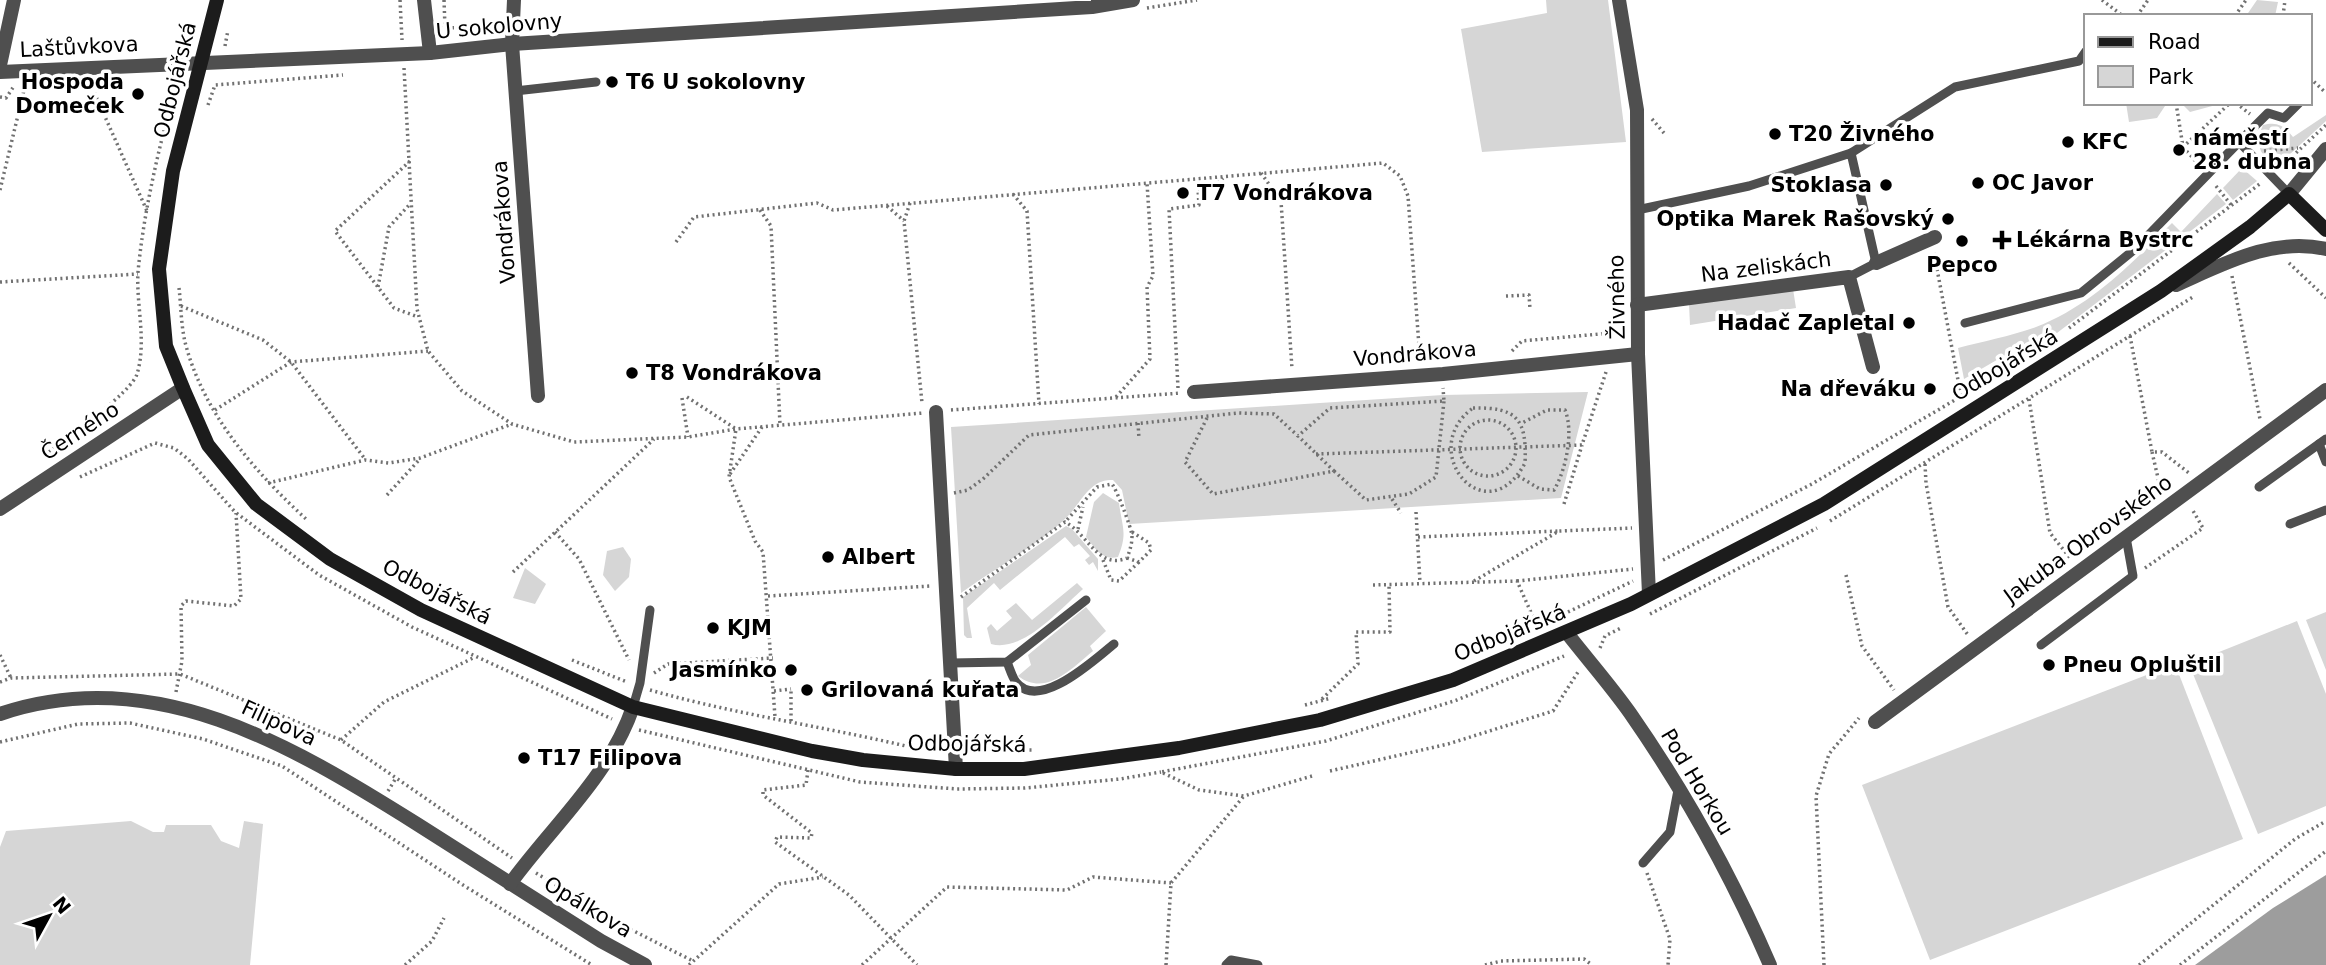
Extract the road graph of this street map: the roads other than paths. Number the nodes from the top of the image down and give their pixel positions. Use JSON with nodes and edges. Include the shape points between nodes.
{"nodes":[{"id":1,"x":13,"y":0,"type":"edge"},
{"id":2,"x":217,"y":0,"type":"edge"},
{"id":3,"x":424,"y":0,"type":"edge"},
{"id":4,"x":514,"y":0,"type":"edge"},
{"id":5,"x":1133,"y":0,"type":"edge"},
{"id":6,"x":1619,"y":0,"type":"edge"},
{"id":7,"x":512,"y":44,"type":"junction"},
{"id":8,"x":430,"y":53,"type":"junction"},
{"id":9,"x":2084,"y":54,"type":"edge"},
{"id":10,"x":203,"y":62,"type":"junction"},
{"id":11,"x":0,"y":65,"type":"edge"},
{"id":12,"x":0,"y":72,"type":"edge"},
{"id":13,"x":596,"y":82,"type":"dead end"},
{"id":14,"x":515,"y":91,"type":"junction"},
{"id":15,"x":2297,"y":105,"type":"edge"},
{"id":16,"x":2239,"y":142,"type":"junction"},
{"id":17,"x":2326,"y":149,"type":"edge"},
{"id":18,"x":1851,"y":152,"type":"junction"},
{"id":19,"x":2289,"y":194,"type":"junction"},
{"id":20,"x":1637,"y":210,"type":"junction"},
{"id":21,"x":2326,"y":230,"type":"edge"},
{"id":22,"x":1933,"y":237,"type":"road end"},
{"id":23,"x":2326,"y":249,"type":"edge"},
{"id":24,"x":1876,"y":263,"type":"junction"},
{"id":25,"x":1849,"y":277,"type":"junction"},
{"id":26,"x":2161,"y":291,"type":"junction"},
{"id":27,"x":1637,"y":305,"type":"junction"},
{"id":28,"x":1965,"y":323,"type":"dead end"},
{"id":29,"x":1638,"y":354,"type":"junction"},
{"id":30,"x":1873,"y":367,"type":"dead end"},
{"id":31,"x":183,"y":388,"type":"junction"},
{"id":32,"x":2326,"y":390,"type":"edge"},
{"id":33,"x":1194,"y":392,"type":"road end"},
{"id":34,"x":538,"y":396,"type":"dead end"},
{"id":35,"x":929,"y":412,"type":"road end"},
{"id":36,"x":2322,"y":442,"type":"edge"},
{"id":37,"x":2326,"y":462,"type":"edge"},
{"id":38,"x":2259,"y":487,"type":"dead end"},
{"id":39,"x":0,"y":509,"type":"edge"},
{"id":40,"x":2326,"y":510,"type":"edge"},
{"id":41,"x":2290,"y":524,"type":"dead end"},
{"id":42,"x":2126,"y":537,"type":"junction"},
{"id":43,"x":1649,"y":594,"type":"junction"},
{"id":44,"x":1086,"y":600,"type":"dead end"},
{"id":45,"x":650,"y":611,"type":"dead end"},
{"id":46,"x":1567,"y":633,"type":"junction"},
{"id":47,"x":1114,"y":644,"type":"dead end"},
{"id":48,"x":2040,"y":645,"type":"dead end"},
{"id":49,"x":951,"y":663,"type":"junction"},
{"id":50,"x":1007,"y":663,"type":"junction"},
{"id":51,"x":632,"y":707,"type":"junction"},
{"id":52,"x":0,"y":714,"type":"edge"},
{"id":53,"x":1875,"y":722,"type":"road end"},
{"id":54,"x":956,"y":769,"type":"junction"},
{"id":55,"x":1678,"y":790,"type":"junction"},
{"id":56,"x":1643,"y":863,"type":"road end"},
{"id":57,"x":510,"y":884,"type":"junction"},
{"id":58,"x":645,"y":965,"type":"edge"},
{"id":59,"x":1226,"y":965,"type":"edge"},
{"id":60,"x":1258,"y":965,"type":"edge"},
{"id":61,"x":1770,"y":965,"type":"edge"}],
"edges":[{"from":1,"to":11,"type":"street","name":"Laštůvkova"},
{"from":2,"to":10,"type":"street","name":"Odbojářská"},
{"from":3,"to":8,"type":"street"},
{"from":4,"to":7,"type":"street","name":"Vondrákova"},
{"from":5,"to":7,"type":"street","name":"U sokolovny","via":[[1092,7]]},
{"from":6,"to":20,"type":"street","name":"Živného","via":[[1637,110]]},
{"from":7,"to":8,"type":"street","name":"U sokolovny"},
{"from":7,"to":14,"type":"street","name":"Vondrákova"},
{"from":8,"to":10,"type":"street","name":"U sokolovny","via":[[403,47]]},
{"from":9,"to":18,"type":"lane","via":[[2079,61],[1955,88]]},
{"from":10,"to":12,"type":"street","name":"Laštůvkova"},
{"from":10,"to":31,"type":"street","name":"Odbojářská","via":[[173,172],[159,269],[166,346]]},
{"from":13,"to":14,"type":"lane"},
{"from":14,"to":34,"type":"street","name":"Vondrákova"},
{"from":15,"to":16,"type":"lane","via":[[2284,118],[2268,113]]},
{"from":16,"to":19,"type":"lane"},
{"from":16,"to":28,"type":"lane","via":[[2135,249],[2081,293]]},
{"from":17,"to":19,"type":"street"},
{"from":18,"to":20,"type":"lane","via":[[1749,186]]},
{"from":18,"to":24,"type":"lane"},
{"from":19,"to":21,"type":"street"},
{"from":19,"to":26,"type":"street","name":"Odbojářská"},
{"from":20,"to":27,"type":"street","name":"Živného"},
{"from":22,"to":24,"type":"street"},
{"from":23,"to":26,"type":"street","name":"Odbojářská","via":[[2272,247]]},
{"from":24,"to":25,"type":"lane"},
{"from":25,"to":27,"type":"street","name":"Na zeliskách"},
{"from":25,"to":30,"type":"street","name":"Na zeliskách"},
{"from":26,"to":43,"type":"street","name":"Odbojářská","via":[[1824,504]]},
{"from":27,"to":29,"type":"street","name":"Živného"},
{"from":29,"to":33,"type":"street","name":"Vondrákova"},
{"from":29,"to":43,"type":"street","name":"Živného"},
{"from":31,"to":39,"type":"street","name":"Černého"},
{"from":31,"to":51,"type":"street","name":"Odbojářská","via":[[208,445],[256,504],[330,559],[421,610]]},
{"from":32,"to":42,"type":"street","name":"Jakuba Obrovského"},
{"from":35,"to":49,"type":"street"},
{"from":36,"to":37,"type":"lane"},
{"from":36,"to":38,"type":"lane"},
{"from":40,"to":41,"type":"lane"},
{"from":42,"to":48,"type":"lane","via":[[2133,576]]},
{"from":42,"to":53,"type":"street","name":"Jakuba Obrovského"},
{"from":43,"to":46,"type":"street","name":"Odbojářská"},
{"from":44,"to":50,"type":"lane"},
{"from":45,"to":51,"type":"lane","via":[[640,685]]},
{"from":46,"to":54,"type":"street","name":"Odbojářská","via":[[1453,680],[1320,720],[1179,748],[1024,769]]},
{"from":46,"to":55,"type":"street","name":"Pod Horkou","via":[[1630,713]]},
{"from":47,"to":50,"type":"lane","via":[[1078,673],[1045,691],[1017,684]]},
{"from":49,"to":50,"type":"lane"},
{"from":49,"to":54,"type":"street"},
{"from":51,"to":54,"type":"street","name":"Odbojářská","via":[[812,751]]},
{"from":51,"to":57,"type":"street","via":[[626,726],[577,805]]},
{"from":52,"to":57,"type":"street","name":"Filipova","via":[[19,707],[97,697],[208,714],[285,745]]},
{"from":55,"to":56,"type":"lane","via":[[1671,832]]},
{"from":55,"to":61,"type":"street","name":"Pod Horkou","via":[[1747,912]]},
{"from":57,"to":58,"type":"street","name":"Opálkova"},
{"from":59,"to":60,"type":"lane","via":[[1231,960]]}]}
